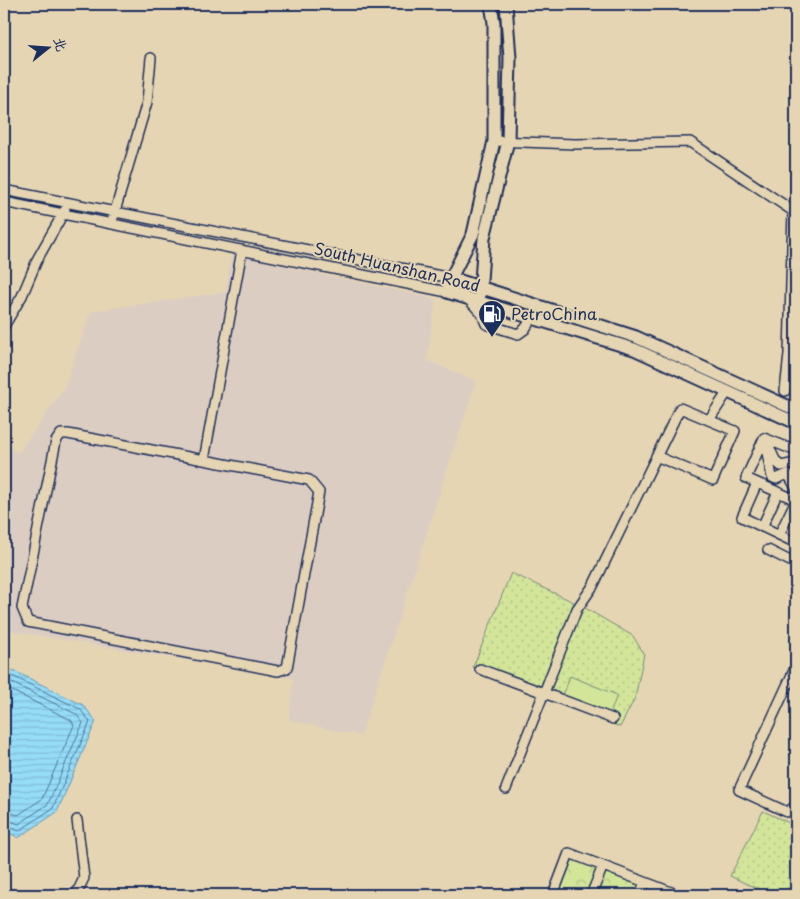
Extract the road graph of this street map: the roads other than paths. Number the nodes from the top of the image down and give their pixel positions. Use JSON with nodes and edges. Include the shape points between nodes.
{"nodes":[{"id":1,"x":491,"y":4,"type":"edge"},
{"id":2,"x":506,"y":4,"type":"edge"},
{"id":3,"x":151,"y":58,"type":"dead end"},
{"id":4,"x":494,"y":141,"type":"junction"},
{"id":5,"x":508,"y":141,"type":"junction"},
{"id":6,"x":4,"y":190,"type":"edge"},
{"id":7,"x":4,"y":202,"type":"edge"},
{"id":8,"x":68,"y":203,"type":"junction"},
{"id":9,"x":795,"y":210,"type":"edge"},
{"id":10,"x":115,"y":212,"type":"junction"},
{"id":11,"x":63,"y":213,"type":"junction"},
{"id":12,"x":111,"y":225,"type":"junction"},
{"id":13,"x":242,"y":250,"type":"junction"},
{"id":14,"x":451,"y":278,"type":"junction"},
{"id":15,"x":481,"y":288,"type":"junction"},
{"id":16,"x":447,"y":292,"type":"junction"},
{"id":17,"x":466,"y":297,"type":"junction"},
{"id":18,"x":478,"y":301,"type":"junction"},
{"id":19,"x":532,"y":318,"type":"junction"},
{"id":20,"x":4,"y":326,"type":"edge"},
{"id":21,"x":728,"y":391,"type":"junction"},
{"id":22,"x":785,"y":391,"type":"dead end"},
{"id":23,"x":796,"y":410,"type":"edge"},
{"id":24,"x":709,"y":420,"type":"junction"},
{"id":25,"x":796,"y":423,"type":"edge"},
{"id":26,"x":764,"y":438,"type":"junction"},
{"id":27,"x":796,"y":451,"type":"edge"},
{"id":28,"x":656,"y":456,"type":"junction"},
{"id":29,"x":204,"y":460,"type":"junction"},
{"id":30,"x":796,"y":463,"type":"edge"},
{"id":31,"x":757,"y":483,"type":"junction"},
{"id":32,"x":796,"y":488,"type":"edge"},
{"id":33,"x":778,"y":492,"type":"junction"},
{"id":34,"x":796,"y":500,"type":"edge"},
{"id":35,"x":762,"y":527,"type":"junction"},
{"id":36,"x":779,"y":535,"type":"junction"},
{"id":37,"x":796,"y":543,"type":"edge"},
{"id":38,"x":768,"y":550,"type":"dead end"},
{"id":39,"x":796,"y":564,"type":"edge"},
{"id":40,"x":796,"y":666,"type":"edge"},
{"id":41,"x":480,"y":669,"type":"dead end"},
{"id":42,"x":544,"y":692,"type":"junction"},
{"id":43,"x":613,"y":719,"type":"dead end"},
{"id":44,"x":506,"y":790,"type":"dead end"},
{"id":45,"x":796,"y":806,"type":"edge"},
{"id":46,"x":78,"y":820,"type":"dead end"},
{"id":47,"x":603,"y":866,"type":"junction"},
{"id":48,"x":645,"y":882,"type":"junction"},
{"id":49,"x":76,"y":895,"type":"edge"},
{"id":50,"x":553,"y":895,"type":"edge"},
{"id":51,"x":591,"y":895,"type":"edge"},
{"id":52,"x":640,"y":895,"type":"edge"},
{"id":53,"x":678,"y":895,"type":"edge"}],
"edges":[{"from":1,"to":4,"type":"main road","via":[[494,23]]},
{"from":2,"to":5,"type":"main road","via":[[510,58]]},
{"from":3,"to":10,"type":"street","via":[[147,102]]},
{"from":4,"to":5,"type":"street"},
{"from":4,"to":14,"type":"main road","via":[[474,234]]},
{"from":5,"to":9,"type":"street","via":[[575,144],[690,142]]},
{"from":5,"to":15,"type":"main road","via":[[484,238]]},
{"from":6,"to":8,"type":"street","name":"South Huanshan Road"},
{"from":7,"to":11,"type":"street","name":"South Huanshan Road"},
{"from":8,"to":10,"type":"street","name":"South Huanshan Road"},
{"from":8,"to":11,"type":"street"},
{"from":9,"to":22,"type":"street"},
{"from":10,"to":12,"type":"street"},
{"from":10,"to":14,"type":"street","name":"South Huanshan Road"},
{"from":11,"to":12,"type":"street","name":"South Huanshan Road"},
{"from":11,"to":20,"type":"street"},
{"from":12,"to":13,"type":"street","name":"South Huanshan Road"},
{"from":13,"to":16,"type":"street","name":"South Huanshan Road"},
{"from":13,"to":29,"type":"street"},
{"from":14,"to":15,"type":"main road","name":"South Huanshan Road"},
{"from":14,"to":16,"type":"main road"},
{"from":15,"to":18,"type":"main road"},
{"from":15,"to":23,"type":"main road","name":"South Huanshan Road","via":[[636,337]]},
{"from":16,"to":17,"type":"main road","name":"South Huanshan Road"},
{"from":17,"to":18,"type":"main road","name":"South Huanshan Road"},
{"from":17,"to":19,"type":"street","via":[[482,314],[486,324],[518,334],[525,330]]},
{"from":18,"to":19,"type":"main road","name":"South Huanshan Road"},
{"from":19,"to":21,"type":"main road","name":"South Huanshan Road","via":[[634,349]]},
{"from":21,"to":24,"type":"street"},
{"from":21,"to":25,"type":"main road","name":"South Huanshan Road"},
{"from":24,"to":28,"type":"street","via":[[680,408]]},
{"from":24,"to":28,"type":"street","via":[[735,431],[713,480]]},
{"from":26,"to":27,"type":"street"},
{"from":26,"to":30,"type":"street","via":[[781,466]]},
{"from":26,"to":31,"type":"street","via":[[746,478]]},
{"from":26,"to":32,"type":"street","via":[[772,477],[788,474]]},
{"from":28,"to":42,"type":"street","via":[[593,586],[577,609]]},
{"from":29,"to":29,"type":"street","via":[[308,480],[320,492],[287,668],[278,671],[28,622],[22,608],[56,441],[61,434]]},
{"from":31,"to":33,"type":"street"},
{"from":31,"to":35,"type":"street","via":[[742,517]]},
{"from":33,"to":34,"type":"street"},
{"from":33,"to":35,"type":"street"},
{"from":34,"to":36,"type":"street"},
{"from":35,"to":36,"type":"street"},
{"from":36,"to":37,"type":"street"},
{"from":38,"to":39,"type":"street"},
{"from":40,"to":45,"type":"street","via":[[740,790],[788,812]]},
{"from":41,"to":42,"type":"street"},
{"from":42,"to":43,"type":"street"},
{"from":42,"to":44,"type":"street"},
{"from":46,"to":49,"type":"street","via":[[84,878]]},
{"from":47,"to":48,"type":"street"},
{"from":47,"to":50,"type":"street","via":[[569,852]]},
{"from":47,"to":51,"type":"street"},
{"from":48,"to":52,"type":"street"},
{"from":48,"to":53,"type":"street"}]}
